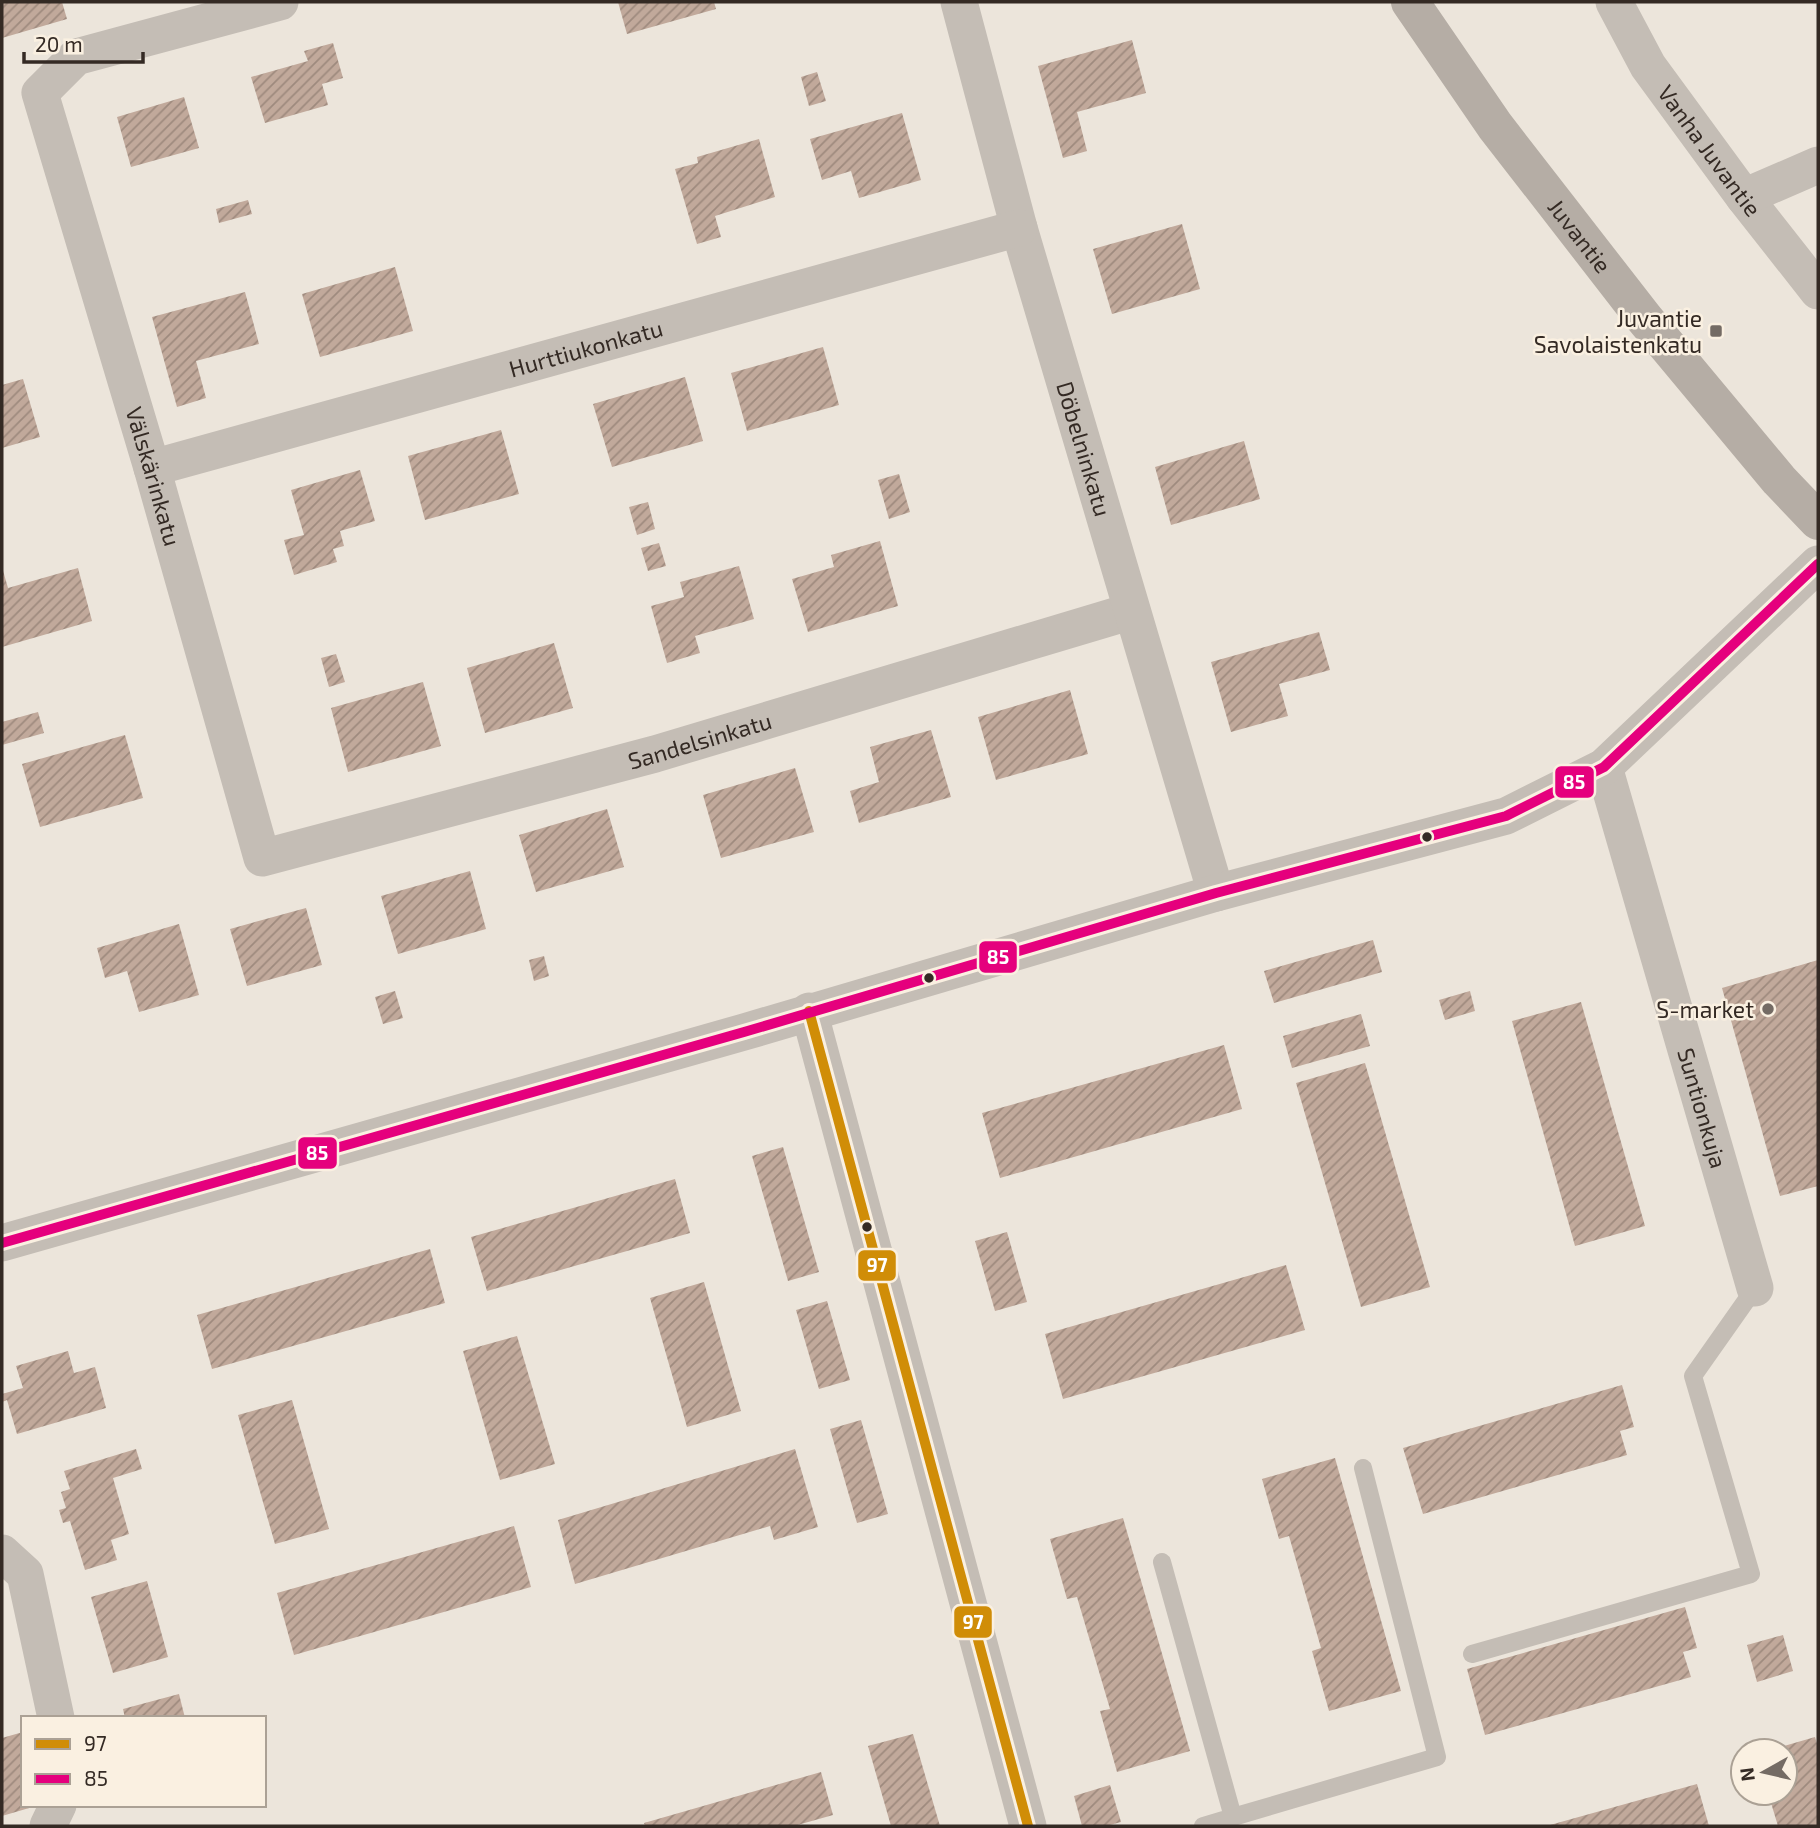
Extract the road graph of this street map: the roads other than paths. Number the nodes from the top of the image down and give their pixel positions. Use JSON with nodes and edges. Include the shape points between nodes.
{"nodes":[{"id":1,"x":280,"y":2,"type":"edge"},
{"id":2,"x":959,"y":2,"type":"edge"},
{"id":3,"x":1410,"y":2,"type":"edge"},
{"id":4,"x":1614,"y":2,"type":"edge"},
{"id":5,"x":1818,"y":165,"type":"edge"},
{"id":6,"x":1744,"y":198,"type":"junction"},
{"id":7,"x":1019,"y":228,"type":"junction"},
{"id":8,"x":1818,"y":291,"type":"edge"},
{"id":9,"x":152,"y":468,"type":"junction"},
{"id":10,"x":1818,"y":521,"type":"edge"},
{"id":11,"x":1818,"y":564,"type":"edge"},
{"id":12,"x":1132,"y":611,"type":"junction"},
{"id":13,"x":1604,"y":767,"type":"junction"},
{"id":14,"x":262,"y":858,"type":"joint"},
{"id":15,"x":1216,"y":893,"type":"junction"},
{"id":16,"x":809,"y":1012,"type":"junction"},
{"id":17,"x":2,"y":1243,"type":"edge"},
{"id":18,"x":1755,"y":1288,"type":"joint"},
{"id":19,"x":1363,"y":1468,"type":"dead end"},
{"id":20,"x":2,"y":1553,"type":"edge"},
{"id":21,"x":1162,"y":1562,"type":"dead end"},
{"id":22,"x":1472,"y":1654,"type":"dead end"},
{"id":23,"x":56,"y":1716,"type":"edge"},
{"id":24,"x":57,"y":1807,"type":"edge"},
{"id":25,"x":1233,"y":1817,"type":"junction"},
{"id":26,"x":48,"y":1826,"type":"edge"},
{"id":27,"x":1028,"y":1826,"type":"edge"},
{"id":28,"x":1203,"y":1826,"type":"edge"}],
"edges":[{"from":1,"to":9,"type":"street","name":"Välskärinkatu","via":[[76,57],[40,93]]},
{"from":2,"to":7,"type":"street","name":"Döbelninkatu"},
{"from":3,"to":10,"type":"main road","name":"Juvantie","via":[[1495,126],[1644,318]]},
{"from":4,"to":6,"type":"street","name":"Vanha Juvantie","via":[[1648,66]]},
{"from":5,"to":6,"type":"street"},
{"from":6,"to":8,"type":"street","name":"Vanha Juvantie"},
{"from":7,"to":9,"type":"street","name":"Hurttiukonkatu"},
{"from":7,"to":12,"type":"street","name":"Döbelninkatu"},
{"from":9,"to":14,"type":"street","name":"Välskärinkatu"},
{"from":11,"to":13,"type":"street"},
{"from":12,"to":14,"type":"street","name":"Sandelsinkatu","via":[[655,754]]},
{"from":12,"to":15,"type":"street","name":"Döbelninkatu"},
{"from":13,"to":15,"type":"street","via":[[1506,816]]},
{"from":13,"to":18,"type":"street","name":"Suntionkuja"},
{"from":15,"to":16,"type":"street"},
{"from":16,"to":17,"type":"street"},
{"from":16,"to":27,"type":"street"},
{"from":18,"to":22,"type":"lane","via":[[1693,1376],[1751,1574]]},
{"from":19,"to":25,"type":"lane","via":[[1437,1758]]},
{"from":20,"to":23,"type":"street","via":[[25,1574]]},
{"from":21,"to":25,"type":"lane"},
{"from":24,"to":26,"type":"street"},
{"from":25,"to":28,"type":"lane"}]}
